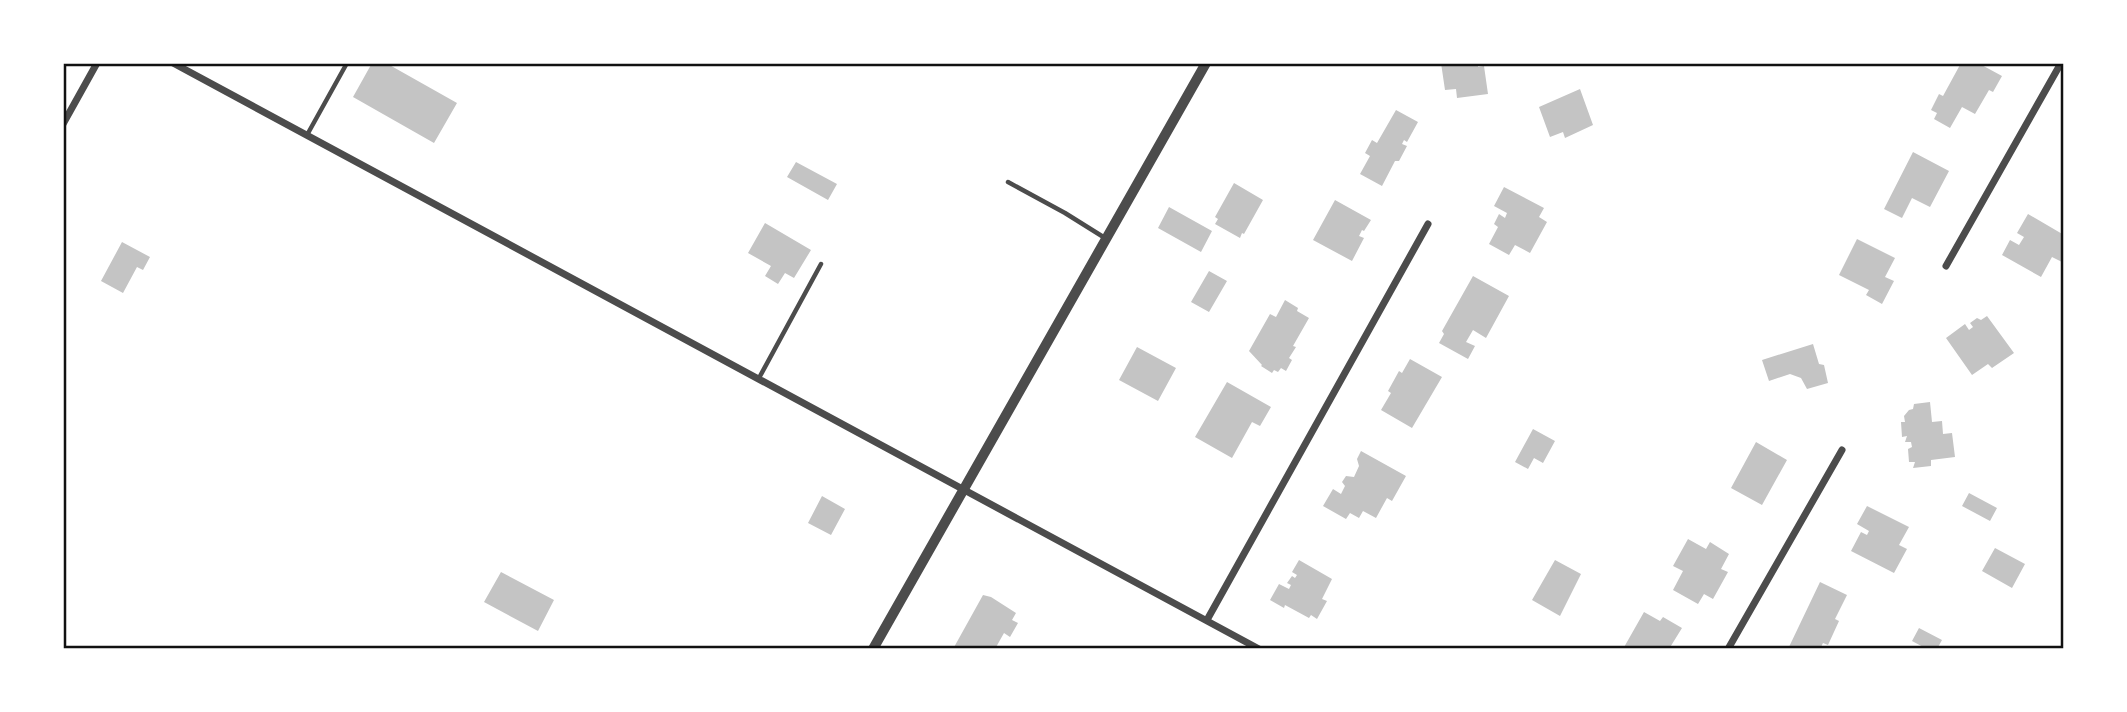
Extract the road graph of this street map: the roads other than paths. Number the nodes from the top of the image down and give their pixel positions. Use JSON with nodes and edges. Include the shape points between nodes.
{"nodes":[{"id":1,"x":97,"y":63,"type":"edge"},
{"id":2,"x":173,"y":63,"type":"edge"},
{"id":3,"x":347,"y":63,"type":"edge"},
{"id":4,"x":1206,"y":63,"type":"edge"},
{"id":5,"x":2061,"y":63,"type":"edge"},
{"id":6,"x":63,"y":124,"type":"edge"},
{"id":7,"x":307,"y":135,"type":"junction"},
{"id":8,"x":1008,"y":182,"type":"dead end"},
{"id":9,"x":1428,"y":224,"type":"dead end"},
{"id":10,"x":1106,"y":239,"type":"junction"},
{"id":11,"x":821,"y":264,"type":"dead end"},
{"id":12,"x":1946,"y":266,"type":"dead end"},
{"id":13,"x":759,"y":378,"type":"junction"},
{"id":14,"x":1842,"y":450,"type":"dead end"},
{"id":15,"x":964,"y":490,"type":"junction"},
{"id":16,"x":1207,"y":620,"type":"junction"},
{"id":17,"x":873,"y":649,"type":"edge"},
{"id":18,"x":1259,"y":649,"type":"edge"},
{"id":19,"x":1728,"y":649,"type":"edge"}],
"edges":[{"from":1,"to":6,"type":"street"},
{"from":2,"to":7,"type":"street"},
{"from":3,"to":7,"type":"lane"},
{"from":4,"to":10,"type":"street"},
{"from":5,"to":12,"type":"street"},
{"from":7,"to":13,"type":"street"},
{"from":8,"to":10,"type":"lane"},
{"from":9,"to":16,"type":"street"},
{"from":10,"to":15,"type":"street"},
{"from":11,"to":13,"type":"lane"},
{"from":13,"to":15,"type":"street"},
{"from":14,"to":19,"type":"street"},
{"from":15,"to":16,"type":"street"},
{"from":15,"to":17,"type":"street"},
{"from":16,"to":18,"type":"street"}]}
